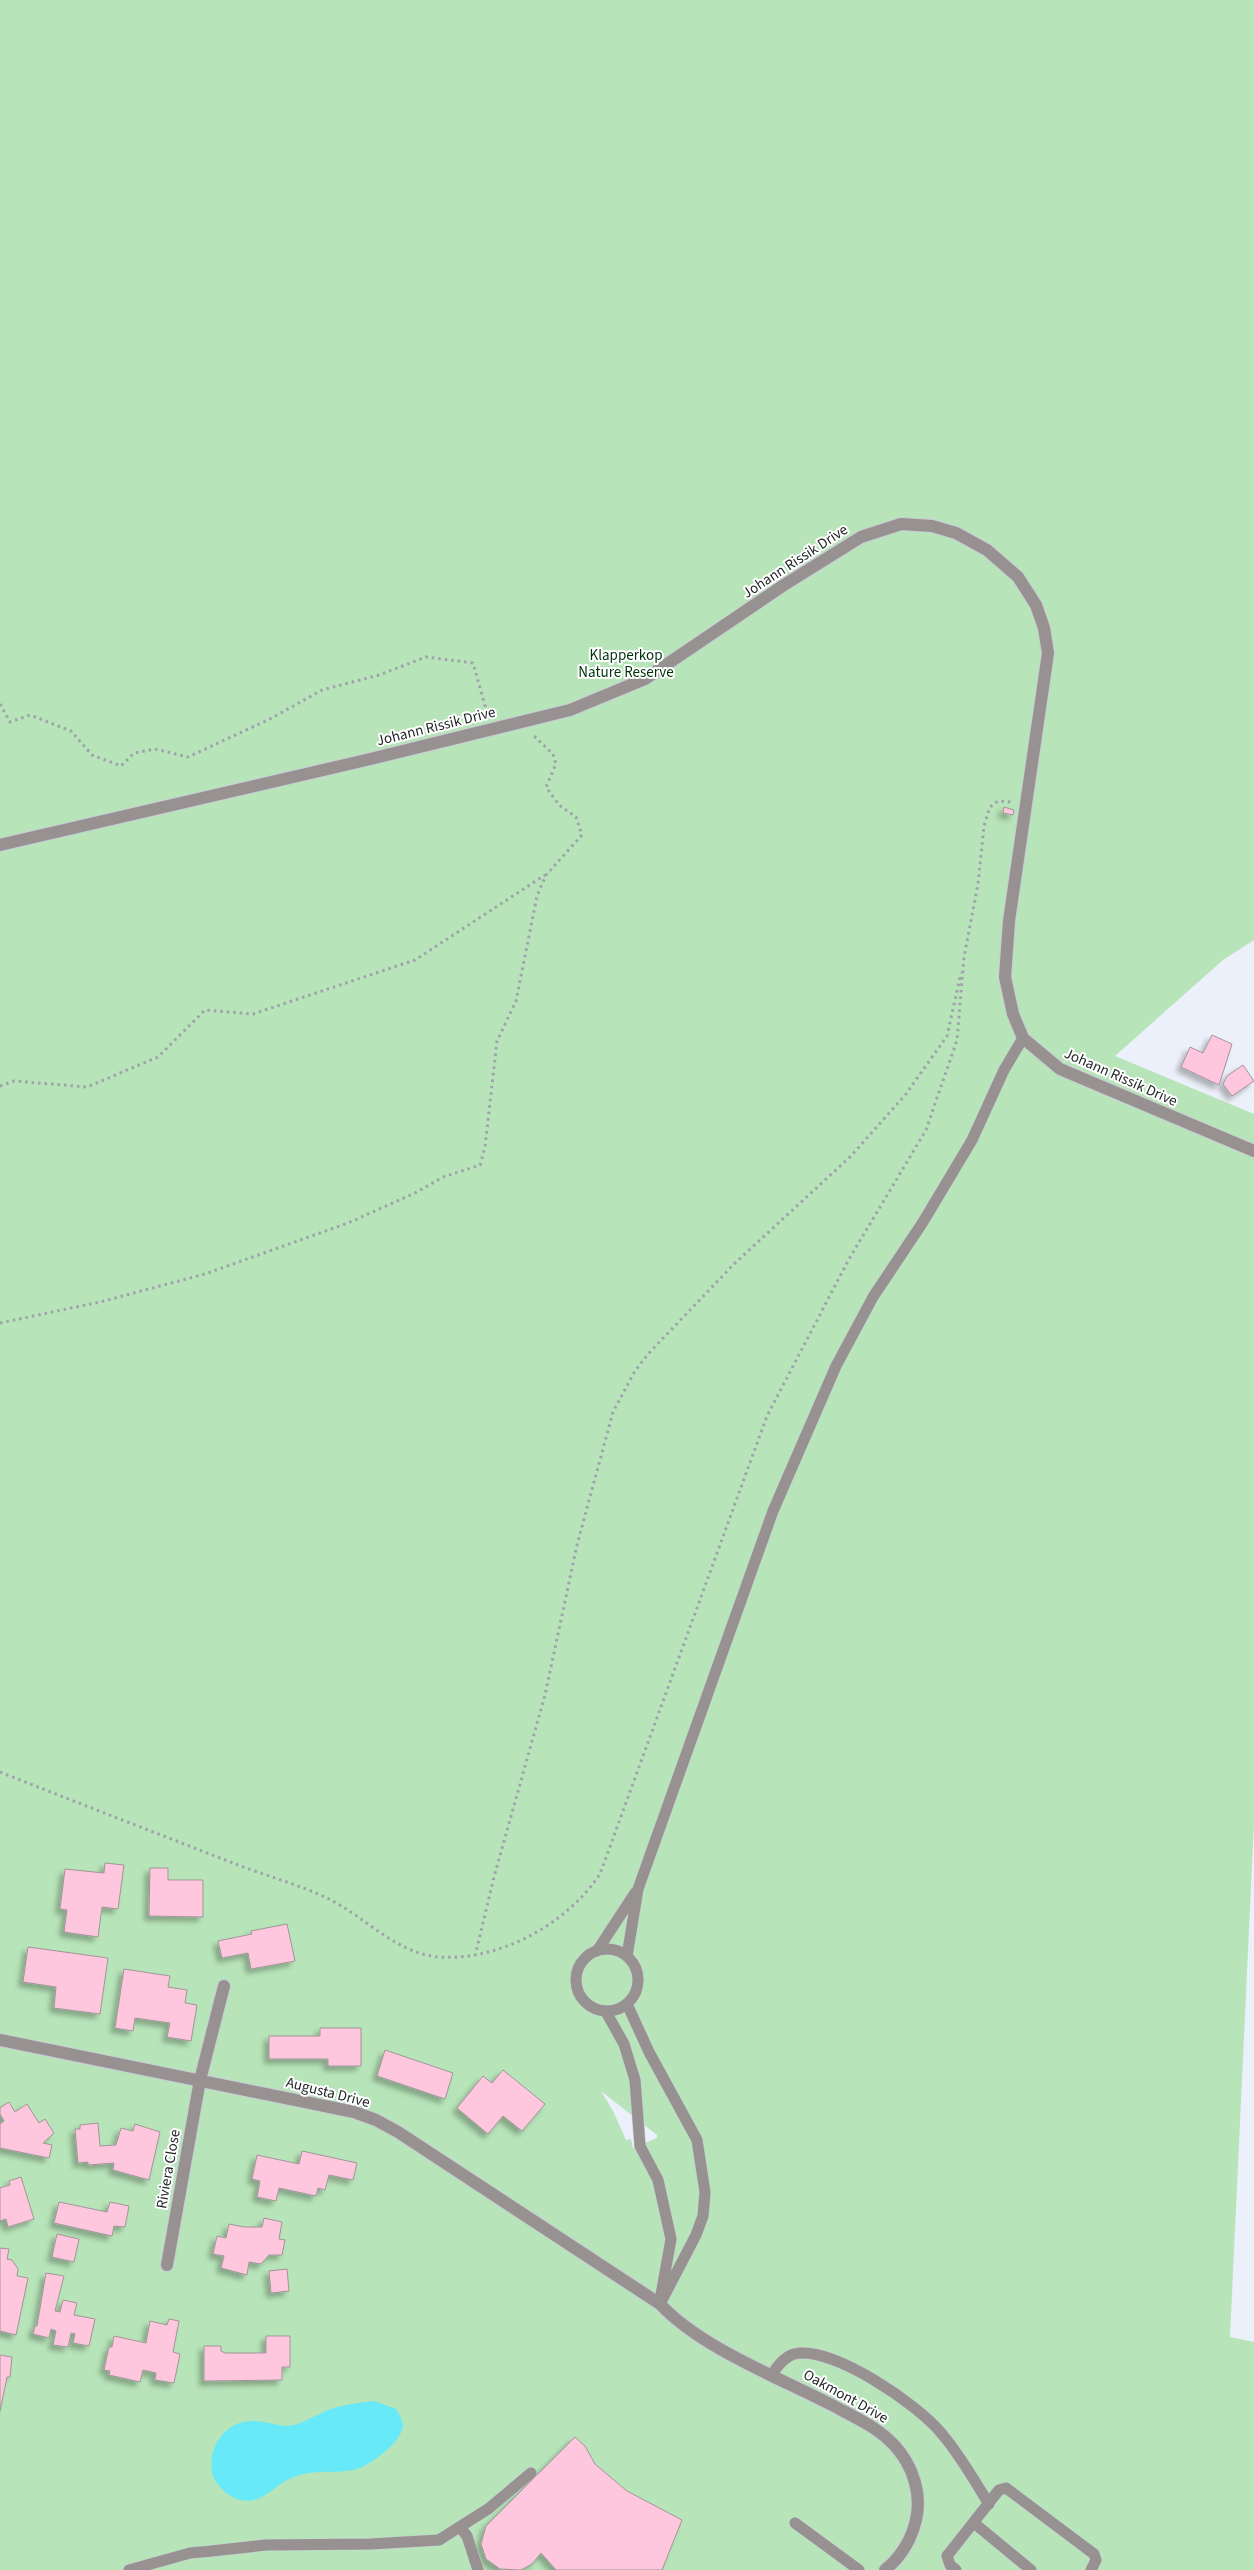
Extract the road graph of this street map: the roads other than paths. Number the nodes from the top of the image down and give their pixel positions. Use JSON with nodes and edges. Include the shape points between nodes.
{"nodes":[{"id":1,"x":0,"y":845,"type":"edge"},
{"id":2,"x":1023,"y":1038,"type":"junction"},
{"id":3,"x":1254,"y":1151,"type":"edge"},
{"id":4,"x":638,"y":1889,"type":"junction"},
{"id":5,"x":597,"y":1951,"type":"junction"},
{"id":6,"x":626,"y":1956,"type":"junction"},
{"id":7,"x":224,"y":1986,"type":"dead end"},
{"id":8,"x":627,"y":2004,"type":"junction"},
{"id":9,"x":606,"y":2012,"type":"junction"},
{"id":10,"x":0,"y":2040,"type":"edge"},
{"id":11,"x":200,"y":2080,"type":"junction"},
{"id":12,"x":167,"y":2265,"type":"dead end"},
{"id":13,"x":660,"y":2304,"type":"junction"},
{"id":14,"x":772,"y":2374,"type":"junction"},
{"id":15,"x":532,"y":2473,"type":"dead end"},
{"id":16,"x":989,"y":2504,"type":"junction"},
{"id":17,"x":795,"y":2523,"type":"dead end"},
{"id":18,"x":974,"y":2523,"type":"junction"},
{"id":19,"x":460,"y":2527,"type":"junction"},
{"id":20,"x":129,"y":2570,"type":"edge"},
{"id":21,"x":478,"y":2570,"type":"edge"},
{"id":22,"x":859,"y":2570,"type":"edge"},
{"id":23,"x":885,"y":2570,"type":"edge"},
{"id":24,"x":956,"y":2570,"type":"edge"},
{"id":25,"x":1032,"y":2570,"type":"edge"},
{"id":26,"x":1091,"y":2570,"type":"edge"}],
"edges":[{"from":1,"to":2,"type":"street","name":"Johann Rissik Drive","via":[[362,762],[570,710],[645,679],[861,537],[901,524],[932,526],[956,533],[987,550],[1018,577],[1036,605],[1044,628],[1048,653],[1008,922],[1005,977],[1013,1014]]},
{"from":2,"to":3,"type":"street","name":"Johann Rissik Drive","via":[[1060,1069]]},
{"from":2,"to":4,"type":"lane","via":[[1004,1070],[972,1140],[873,1297],[836,1366],[773,1511]]},
{"from":4,"to":5,"type":"lane"},
{"from":4,"to":6,"type":"lane"},
{"from":5,"to":6,"type":"lane","via":[[617,1951]]},
{"from":5,"to":9,"type":"lane","via":[[581,1964],[576,1984],[586,2003]]},
{"from":6,"to":8,"type":"lane","via":[[637,1974],[634,1995]]},
{"from":7,"to":11,"type":"street","name":"Riviera Close"},
{"from":8,"to":9,"type":"lane"},
{"from":8,"to":13,"type":"lane","via":[[697,2140],[705,2192],[703,2216],[696,2235]]},
{"from":9,"to":13,"type":"lane","via":[[624,2044],[635,2080],[640,2146],[658,2180],[671,2239]]},
{"from":10,"to":11,"type":"street","name":"Augusta Drive"},
{"from":11,"to":12,"type":"street","name":"Riviera Close"},
{"from":11,"to":13,"type":"street","name":"Augusta Drive","via":[[354,2112],[376,2120]]},
{"from":13,"to":14,"type":"street","name":"Oakmont Drive","via":[[691,2332]]},
{"from":14,"to":16,"type":"lane","via":[[789,2356],[810,2354],[836,2361],[873,2379],[941,2433]]},
{"from":14,"to":23,"type":"street","name":"Oakmont Drive","via":[[876,2430],[895,2446],[910,2467],[918,2500],[914,2530],[902,2552]]},
{"from":15,"to":19,"type":"lane"},
{"from":16,"to":18,"type":"lane"},
{"from":16,"to":26,"type":"lane","via":[[1000,2490],[1011,2490],[1094,2554],[1096,2560]]},
{"from":17,"to":22,"type":"lane"},
{"from":18,"to":24,"type":"lane","via":[[947,2556]]},
{"from":18,"to":25,"type":"lane"},
{"from":19,"to":20,"type":"lane","via":[[439,2540],[266,2545],[190,2553]]},
{"from":19,"to":21,"type":"lane","via":[[467,2536]]}]}
